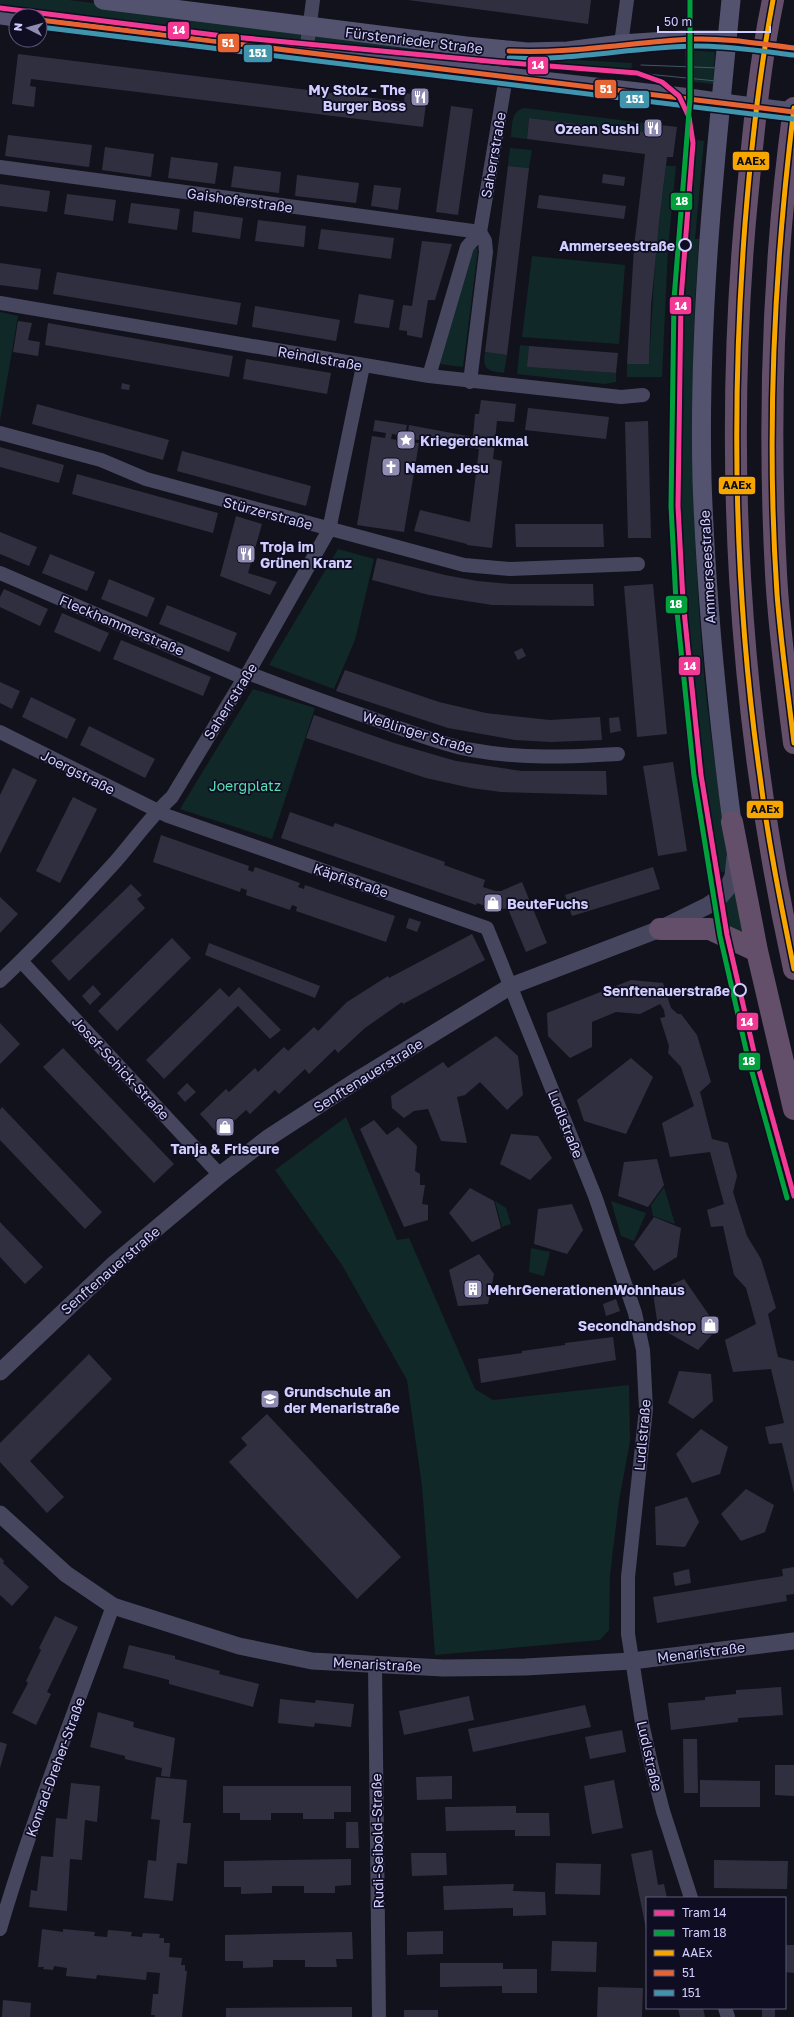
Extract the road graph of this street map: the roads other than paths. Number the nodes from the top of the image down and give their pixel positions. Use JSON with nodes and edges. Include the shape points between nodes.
{"nodes":[{"id":1,"x":102,"y":0,"type":"edge"},
{"id":2,"x":313,"y":0,"type":"edge"},
{"id":3,"x":627,"y":0,"type":"edge"},
{"id":4,"x":731,"y":0,"type":"edge"},
{"id":5,"x":773,"y":0,"type":"edge"},
{"id":6,"x":132,"y":2,"type":"edge"},
{"id":7,"x":48,"y":21,"type":"edge"},
{"id":8,"x":309,"y":27,"type":"junction"},
{"id":9,"x":727,"y":40,"type":"junction"},
{"id":10,"x":621,"y":44,"type":"junction"},
{"id":11,"x":306,"y":53,"type":"junction"},
{"id":12,"x":506,"y":77,"type":"junction"},
{"id":13,"x":726,"y":104,"type":"junction"},
{"id":14,"x":794,"y":108,"type":"edge"},
{"id":15,"x":794,"y":112,"type":"edge"},
{"id":16,"x":0,"y":167,"type":"edge"},
{"id":17,"x":480,"y":232,"type":"junction"},
{"id":18,"x":0,"y":303,"type":"edge"},
{"id":19,"x":363,"y":366,"type":"junction"},
{"id":20,"x":429,"y":376,"type":"junction"},
{"id":21,"x":470,"y":382,"type":"junction"},
{"id":22,"x":643,"y":395,"type":"dead end"},
{"id":23,"x":0,"y":433,"type":"edge"},
{"id":24,"x":329,"y":530,"type":"junction"},
{"id":25,"x":638,"y":564,"type":"dead end"},
{"id":26,"x":0,"y":573,"type":"edge"},
{"id":27,"x":246,"y":675,"type":"junction"},
{"id":28,"x":0,"y":732,"type":"edge"},
{"id":29,"x":794,"y":743,"type":"edge"},
{"id":30,"x":618,"y":754,"type":"dead end"},
{"id":31,"x":156,"y":811,"type":"junction"},
{"id":32,"x":732,"y":822,"type":"junction"},
{"id":33,"x":660,"y":929,"type":"junction"},
{"id":34,"x":757,"y":951,"type":"junction"},
{"id":35,"x":20,"y":961,"type":"junction"},
{"id":36,"x":794,"y":969,"type":"edge"},
{"id":37,"x":0,"y":981,"type":"edge"},
{"id":38,"x":511,"y":986,"type":"junction"},
{"id":39,"x":794,"y":1109,"type":"edge"},
{"id":40,"x":220,"y":1175,"type":"junction"},
{"id":41,"x":0,"y":1372,"type":"edge"},
{"id":42,"x":0,"y":1514,"type":"edge"},
{"id":43,"x":113,"y":1606,"type":"junction"},
{"id":44,"x":794,"y":1641,"type":"edge"},
{"id":45,"x":632,"y":1660,"type":"junction"},
{"id":46,"x":375,"y":1665,"type":"junction"},
{"id":47,"x":691,"y":1897,"type":"edge"},
{"id":48,"x":0,"y":1929,"type":"edge"},
{"id":49,"x":379,"y":2017,"type":"edge"}],
"edges":[{"from":1,"to":6,"type":"main road","name":"Fürstenrieder Straße"},
{"from":2,"to":8,"type":"street"},
{"from":3,"to":10,"type":"street"},
{"from":4,"to":9,"type":"main road","name":"Ammerseestraße"},
{"from":5,"to":36,"type":"highway","via":[[752,140],[743,239],[736,343],[737,520],[748,677],[761,791]]},
{"from":6,"to":8,"type":"main road","name":"Fürstenrieder Straße"},
{"from":7,"to":11,"type":"main road","name":"Fürstenrieder Straße"},
{"from":8,"to":10,"type":"main road","name":"Fürstenrieder Straße","via":[[527,52],[568,51]]},
{"from":8,"to":11,"type":"street"},
{"from":9,"to":10,"type":"main road","name":"Fürstenrieder Straße"},
{"from":9,"to":13,"type":"main road","name":"Ammerseestraße"},
{"from":11,"to":12,"type":"main road","name":"Fürstenrieder Straße"},
{"from":12,"to":13,"type":"main road","name":"Fürstenrieder Straße"},
{"from":12,"to":17,"type":"street","name":"Saherrstraße"},
{"from":13,"to":15,"type":"main road","name":"Fürstenrieder Straße","bridge":true},
{"from":13,"to":32,"type":"main road","name":"Ammerseestraße","via":[[707,261],[702,386],[702,479],[709,618]]},
{"from":14,"to":29,"type":"highway","via":[[781,227],[773,410],[776,575]]},
{"from":16,"to":17,"type":"street","name":"Gaishoferstraße"},
{"from":17,"to":20,"type":"street","via":[[467,247]]},
{"from":17,"to":21,"type":"street","name":"Saherrstraße","via":[[485,241],[486,252]]},
{"from":18,"to":19,"type":"street","name":"Reindlstraße"},
{"from":19,"to":20,"type":"street","name":"Reindlstraße"},
{"from":19,"to":24,"type":"street","name":"Saherrstraße"},
{"from":20,"to":21,"type":"street","name":"Reindlstraße"},
{"from":21,"to":22,"type":"street","name":"Reindlstraße","via":[[621,397]]},
{"from":23,"to":24,"type":"street","name":"Stürzerstraße","via":[[101,460],[146,479]]},
{"from":24,"to":25,"type":"street","name":"Stürzerstraße","via":[[464,565],[510,568]]},
{"from":24,"to":27,"type":"street","name":"Saherrstraße"},
{"from":26,"to":27,"type":"street","name":"Fleckhammerstraße"},
{"from":27,"to":30,"type":"street","name":"Weßlinger Straße","via":[[471,750],[506,755],[565,757]]},
{"from":27,"to":31,"type":"street","name":"Saherrstraße","via":[[172,797]]},
{"from":28,"to":31,"type":"street","name":"Joergstraße"},
{"from":31,"to":35,"type":"street","name":"Saherrstraße","via":[[108,869]]},
{"from":31,"to":38,"type":"street","name":"Käpflstraße","via":[[487,928]]},
{"from":32,"to":33,"type":"street","name":"Senftenauerstraße","via":[[735,860],[733,876],[727,889],[707,906]]},
{"from":32,"to":34,"type":"highway"},
{"from":33,"to":34,"type":"highway","via":[[710,929]]},
{"from":33,"to":38,"type":"street","name":"Senftenauerstraße"},
{"from":34,"to":39,"type":"highway"},
{"from":35,"to":37,"type":"street","name":"Saherrstraße"},
{"from":35,"to":40,"type":"street","name":"Josef-Schick-Straße"},
{"from":38,"to":40,"type":"street","name":"Senftenauerstraße","via":[[268,1138]]},
{"from":38,"to":45,"type":"street","name":"Ludlstraße","via":[[595,1196],[635,1313],[643,1350],[646,1409],[628,1577],[628,1634]]},
{"from":40,"to":41,"type":"street","name":"Senftenauerstraße","via":[[114,1264]]},
{"from":42,"to":43,"type":"street","name":"Menaristraße","via":[[66,1574]]},
{"from":43,"to":46,"type":"street","name":"Menaristraße","via":[[239,1646],[312,1661]]},
{"from":43,"to":48,"type":"street","name":"Konrad-Dreher-Straße","via":[[58,1755]]},
{"from":44,"to":45,"type":"street","name":"Menaristraße"},
{"from":45,"to":46,"type":"street","name":"Menaristraße","via":[[525,1667],[443,1668]]},
{"from":45,"to":47,"type":"street","name":"Ludlstraße","via":[[652,1768]]},
{"from":46,"to":49,"type":"street","name":"Rudi-Seibold-Straße"}]}
